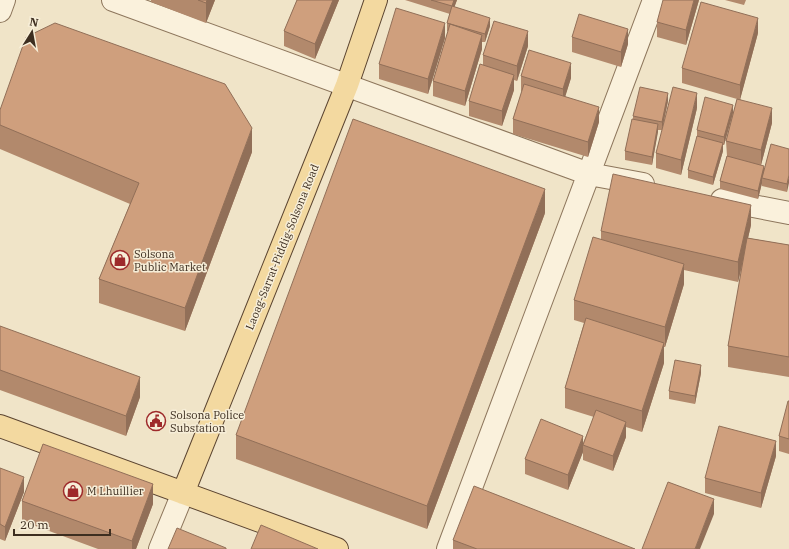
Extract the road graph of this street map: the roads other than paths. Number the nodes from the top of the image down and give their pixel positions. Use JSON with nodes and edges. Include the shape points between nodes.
{"nodes":[{"id":1,"x":4,"y":0,"type":"edge"},
{"id":2,"x":113,"y":0,"type":"edge"},
{"id":3,"x":376,"y":0,"type":"edge"},
{"id":4,"x":654,"y":0,"type":"edge"},
{"id":5,"x":0,"y":11,"type":"edge"},
{"id":6,"x":348,"y":86,"type":"junction"},
{"id":7,"x":590,"y":174,"type":"junction"},
{"id":8,"x":658,"y":187,"type":"edge"},
{"id":9,"x":705,"y":197,"type":"edge"},
{"id":10,"x":789,"y":213,"type":"edge"},
{"id":11,"x":0,"y":426,"type":"edge"},
{"id":12,"x":183,"y":493,"type":"junction"},
{"id":13,"x":160,"y":549,"type":"edge"},
{"id":14,"x":337,"y":549,"type":"edge"},
{"id":15,"x":448,"y":549,"type":"edge"}],
"edges":[{"from":1,"to":5,"type":"street"},
{"from":2,"to":6,"type":"street"},
{"from":3,"to":6,"type":"main road","name":"Laoag-Sarrat-Piddig-Solsona Road"},
{"from":4,"to":7,"type":"street"},
{"from":6,"to":7,"type":"street"},
{"from":6,"to":12,"type":"main road","name":"Laoag-Sarrat-Piddig-Solsona Road"},
{"from":7,"to":8,"type":"street"},
{"from":7,"to":15,"type":"street"},
{"from":9,"to":10,"type":"street"},
{"from":11,"to":12,"type":"main road"},
{"from":12,"to":13,"type":"street"},
{"from":12,"to":14,"type":"main road"}]}
